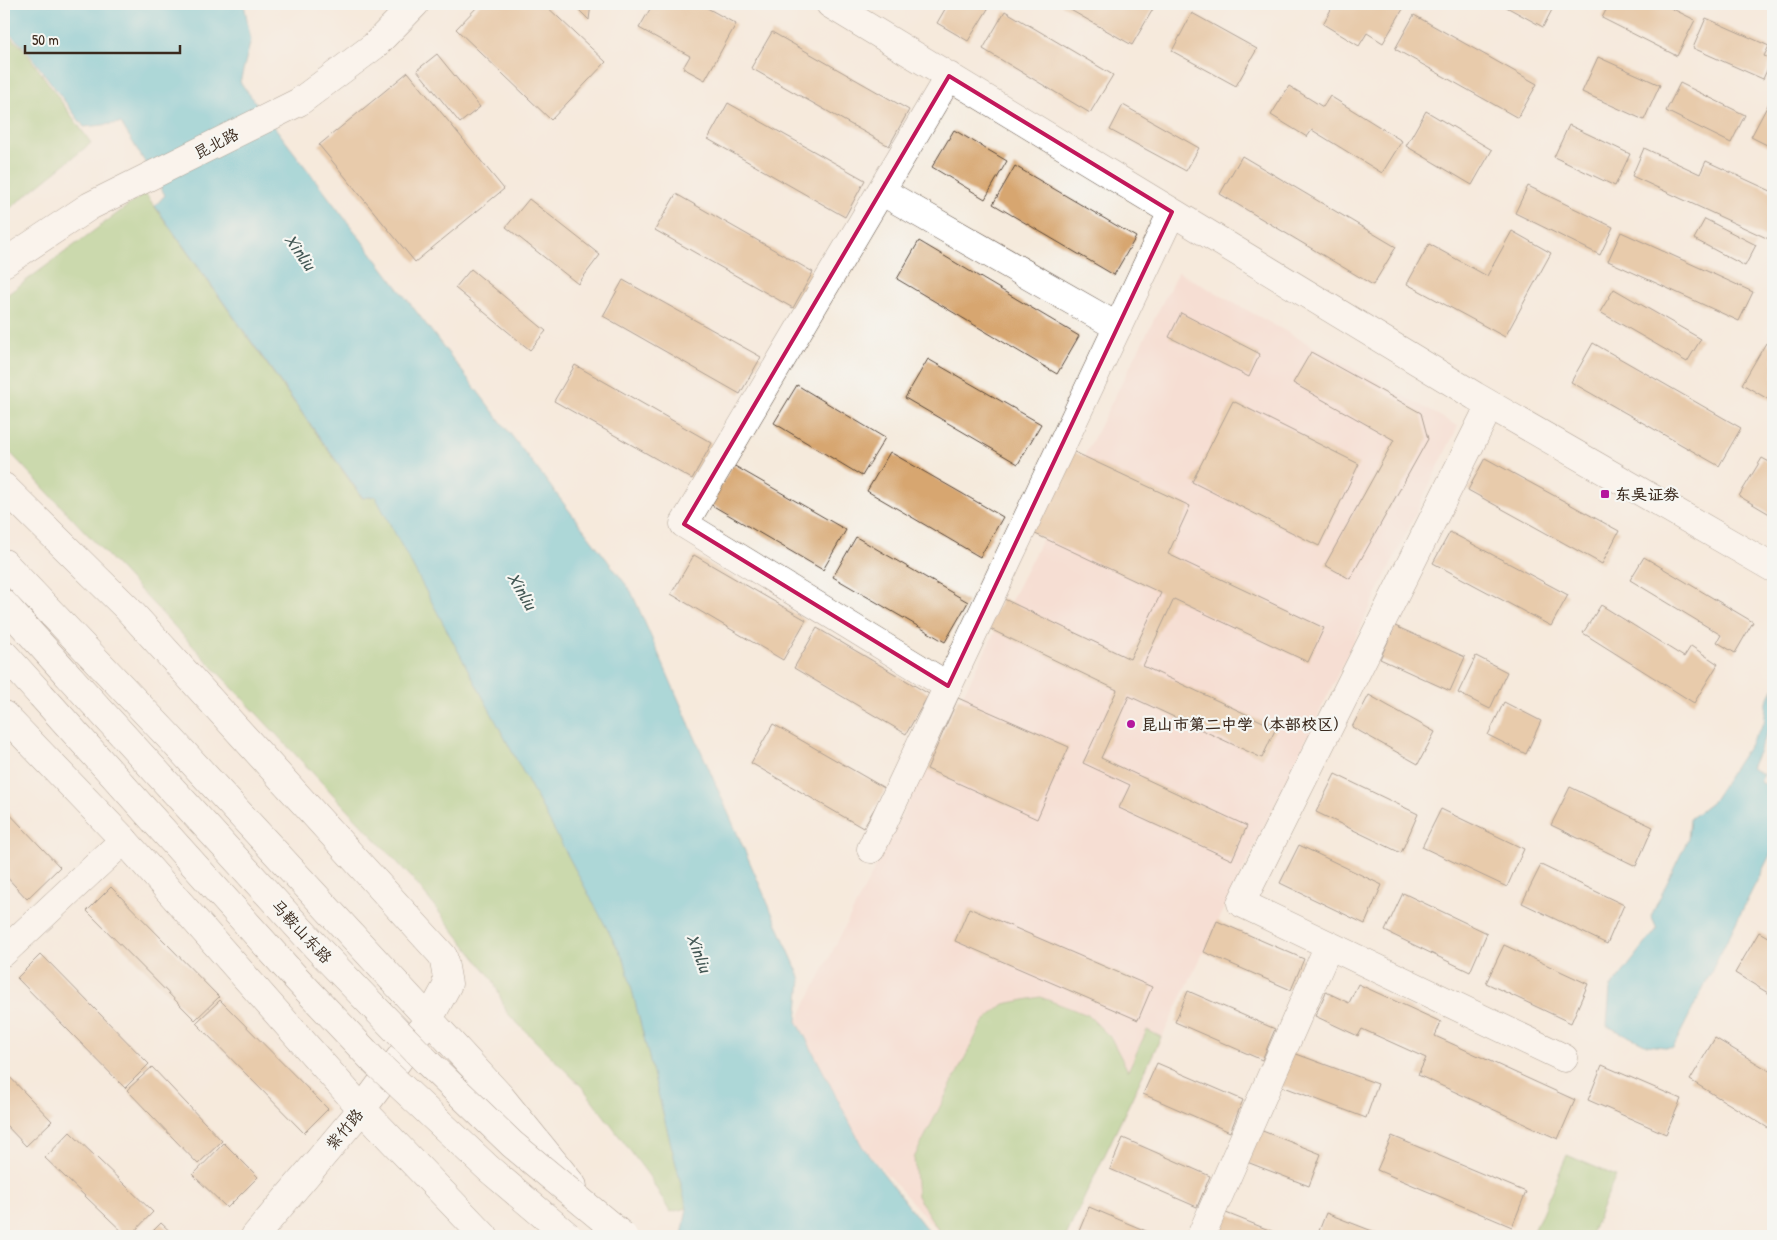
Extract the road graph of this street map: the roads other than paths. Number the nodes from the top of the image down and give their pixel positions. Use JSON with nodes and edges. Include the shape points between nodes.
{"nodes":[{"id":1,"x":415,"y":4,"type":"edge"},
{"id":2,"x":830,"y":4,"type":"edge"},
{"id":3,"x":949,"y":76,"type":"junction"},
{"id":4,"x":881,"y":191,"type":"junction"},
{"id":5,"x":1172,"y":212,"type":"junction"},
{"id":6,"x":4,"y":263,"type":"edge"},
{"id":7,"x":1118,"y":327,"type":"junction"},
{"id":8,"x":1490,"y":405,"type":"junction"},
{"id":9,"x":4,"y":488,"type":"edge"},
{"id":10,"x":4,"y":563,"type":"edge"},
{"id":11,"x":1773,"y":568,"type":"edge"},
{"id":12,"x":4,"y":604,"type":"edge"},
{"id":13,"x":4,"y":654,"type":"edge"},
{"id":14,"x":948,"y":686,"type":"junction"},
{"id":15,"x":4,"y":714,"type":"edge"},
{"id":16,"x":124,"y":840,"type":"junction"},
{"id":17,"x":871,"y":849,"type":"dead end"},
{"id":18,"x":1329,"y":945,"type":"junction"},
{"id":19,"x":4,"y":952,"type":"edge"},
{"id":20,"x":429,"y":1019,"type":"junction"},
{"id":21,"x":1564,"y":1058,"type":"dead end"},
{"id":22,"x":362,"y":1108,"type":"junction"},
{"id":23,"x":255,"y":1236,"type":"edge"},
{"id":24,"x":484,"y":1236,"type":"edge"},
{"id":25,"x":568,"y":1236,"type":"edge"},
{"id":26,"x":610,"y":1236,"type":"edge"},
{"id":27,"x":623,"y":1236,"type":"edge"},
{"id":28,"x":1201,"y":1236,"type":"edge"}],
"edges":[{"from":1,"to":6,"type":"street","name":"昆北路","via":[[374,46],[299,102],[90,206]]},
{"from":2,"to":3,"type":"street"},
{"from":3,"to":4,"type":"street"},
{"from":3,"to":5,"type":"street"},
{"from":4,"to":7,"type":"street"},
{"from":4,"to":14,"type":"street","via":[[684,524]]},
{"from":5,"to":7,"type":"street"},
{"from":5,"to":8,"type":"street"},
{"from":7,"to":14,"type":"street"},
{"from":8,"to":11,"type":"street"},
{"from":8,"to":18,"type":"street","via":[[1241,903]]},
{"from":9,"to":20,"type":"street","name":"紫竹路","via":[[126,607],[443,956],[448,984]]},
{"from":10,"to":20,"type":"street"},
{"from":12,"to":27,"type":"street","name":"马鞍山东路","bridge":true,"via":[[321,952],[428,1062],[512,1144]]},
{"from":13,"to":25,"type":"street","bridge":true,"via":[[295,978],[374,1061],[489,1169]]},
{"from":14,"to":17,"type":"street"},
{"from":15,"to":16,"type":"street"},
{"from":16,"to":19,"type":"street"},
{"from":16,"to":22,"type":"street"},
{"from":18,"to":21,"type":"street"},
{"from":18,"to":28,"type":"street"},
{"from":20,"to":22,"type":"street","name":"紫竹路"},
{"from":20,"to":26,"type":"street","via":[[500,1096]]},
{"from":22,"to":23,"type":"street","name":"紫竹路"},
{"from":22,"to":24,"type":"street"}]}
